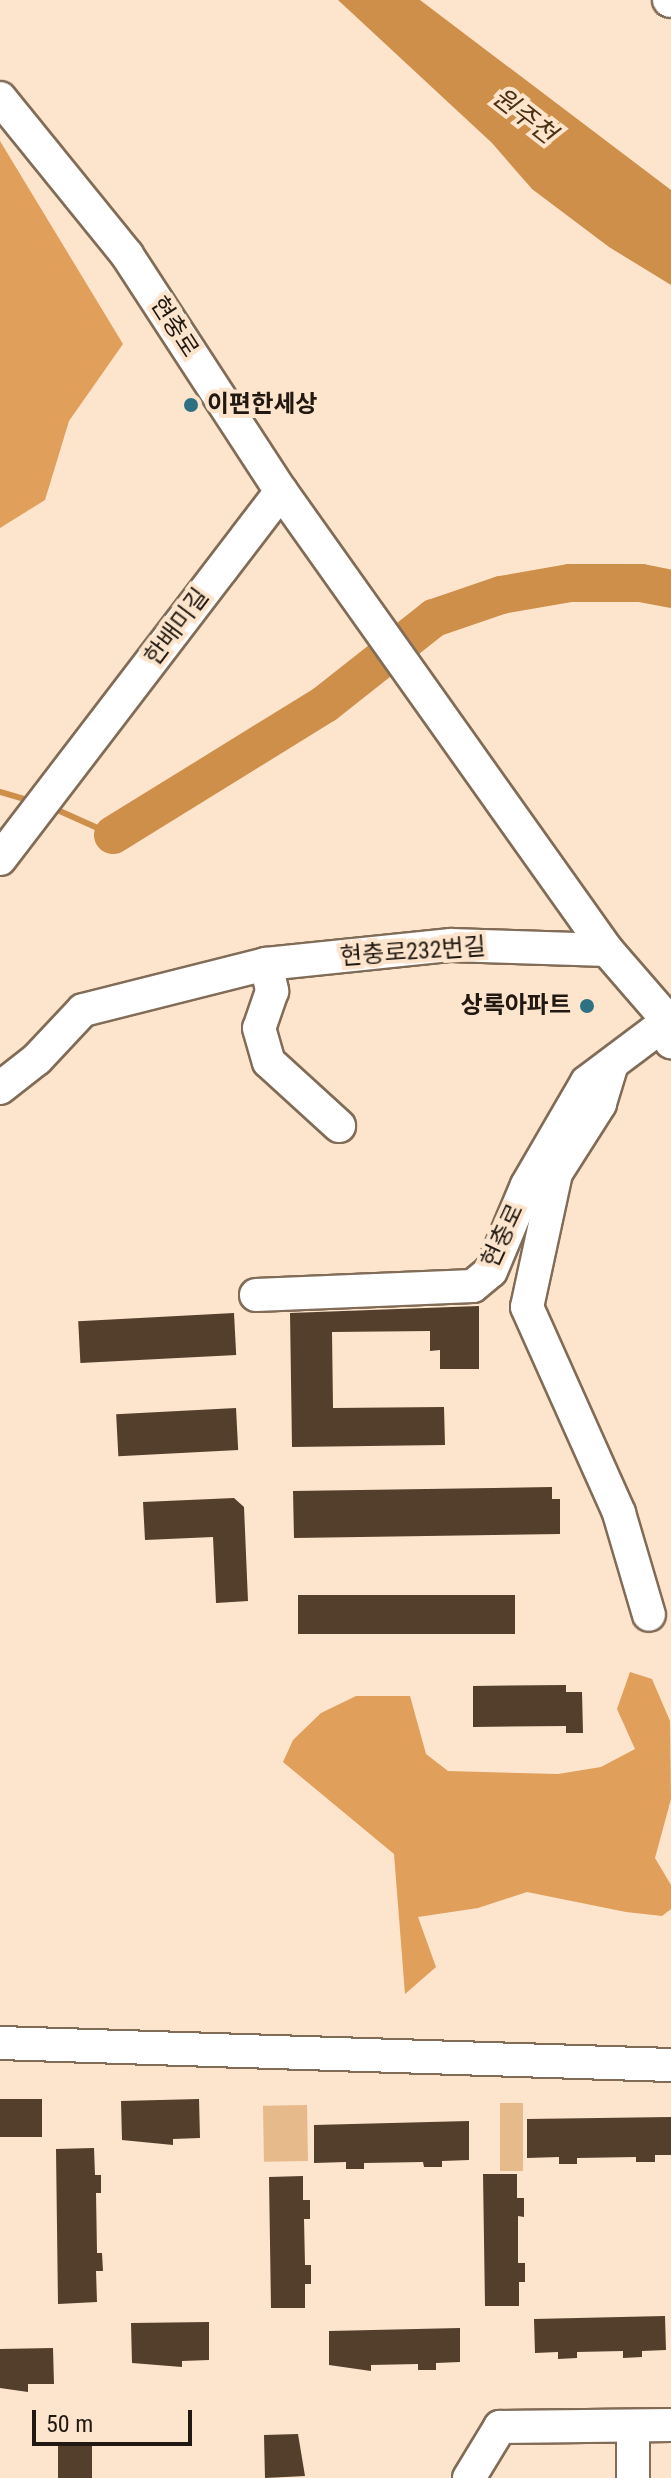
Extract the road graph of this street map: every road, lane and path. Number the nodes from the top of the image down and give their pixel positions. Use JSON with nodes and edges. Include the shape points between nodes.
{"nodes":[{"id":1,"x":0,"y":98,"type":"edge"},
{"id":2,"x":281,"y":491,"type":"junction"},
{"id":3,"x":4,"y":854,"type":"edge"},
{"id":4,"x":607,"y":950,"type":"junction"},
{"id":5,"x":266,"y":964,"type":"junction"},
{"id":6,"x":669,"y":1026,"type":"edge"},
{"id":7,"x":611,"y":1067,"type":"junction"},
{"id":8,"x":0,"y":1088,"type":"edge"},
{"id":9,"x":339,"y":1126,"type":"dead end"},
{"id":10,"x":256,"y":1295,"type":"dead end"},
{"id":11,"x":649,"y":1615,"type":"dead end"},
{"id":12,"x":0,"y":2043,"type":"edge"},
{"id":13,"x":671,"y":2065,"type":"edge"},
{"id":14,"x":671,"y":2425,"type":"edge"},
{"id":15,"x":633,"y":2426,"type":"junction"},
{"id":16,"x":469,"y":2478,"type":"edge"},
{"id":17,"x":633,"y":2478,"type":"edge"}],
"edges":[{"from":1,"to":2,"type":"street","name":"현충로","via":[[127,255]]},
{"from":2,"to":3,"type":"street","name":"한배미길"},
{"from":2,"to":4,"type":"street","name":"현충로"},
{"from":4,"to":5,"type":"street","name":"현충로232번길","via":[[451,945]]},
{"from":4,"to":6,"type":"street","name":"현충로"},
{"from":5,"to":8,"type":"street","name":"현충로232번길","via":[[83,1010],[37,1059]]},
{"from":5,"to":9,"type":"street","via":[[272,991],[259,1028],[269,1062]]},
{"from":6,"to":7,"type":"street","name":"현충로"},
{"from":7,"to":10,"type":"street","name":"현충로","via":[[587,1082],[560,1123],[491,1271],[473,1286]]},
{"from":7,"to":11,"type":"street","via":[[600,1104],[556,1173],[527,1307],[619,1513]]},
{"from":12,"to":13,"type":"street"},
{"from":14,"to":15,"type":"street"},
{"from":15,"to":16,"type":"street","via":[[500,2427]]},
{"from":15,"to":17,"type":"street"}]}
